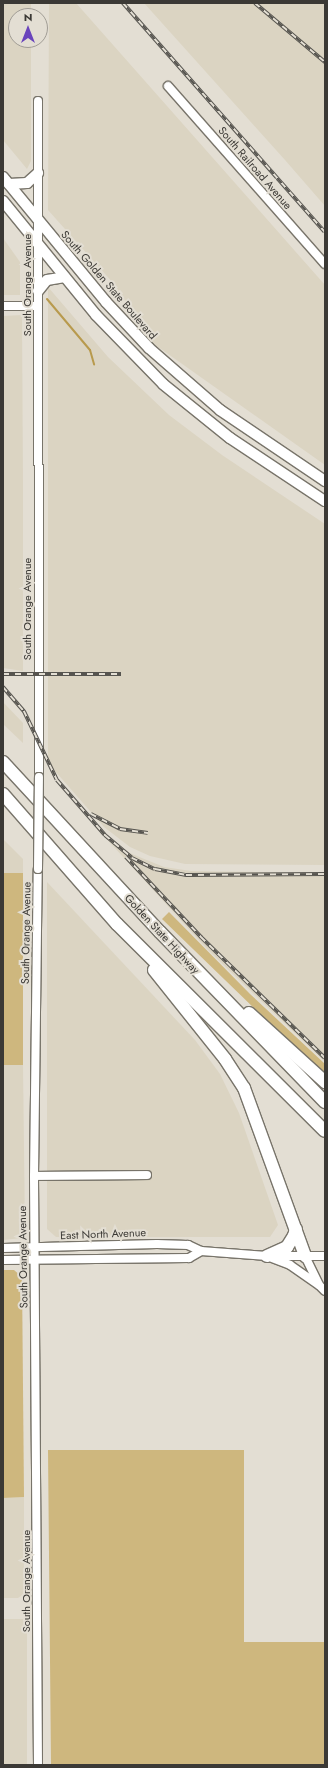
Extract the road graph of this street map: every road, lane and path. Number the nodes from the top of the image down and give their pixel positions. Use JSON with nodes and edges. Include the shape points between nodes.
{"nodes":[{"id":1,"x":168,"y":86,"type":"dead end"},
{"id":2,"x":38,"y":102,"type":"dead end"},
{"id":3,"x":38,"y":173,"type":"junction"},
{"id":4,"x":6,"y":180,"type":"edge"},
{"id":5,"x":3,"y":201,"type":"edge"},
{"id":6,"x":38,"y":220,"type":"junction"},
{"id":7,"x":37,"y":242,"type":"junction"},
{"id":8,"x":325,"y":264,"type":"edge"},
{"id":9,"x":65,"y":278,"type":"junction"},
{"id":10,"x":38,"y":291,"type":"junction"},
{"id":11,"x":3,"y":306,"type":"edge"},
{"id":12,"x":38,"y":306,"type":"junction"},
{"id":13,"x":325,"y":481,"type":"edge"},
{"id":14,"x":325,"y":501,"type":"edge"},
{"id":15,"x":3,"y":762,"type":"edge"},
{"id":16,"x":3,"y":794,"type":"edge"},
{"id":17,"x":117,"y":924,"type":"junction"},
{"id":18,"x":160,"y":932,"type":"junction"},
{"id":19,"x":325,"y":1082,"type":"edge"},
{"id":20,"x":325,"y":1102,"type":"edge"},
{"id":21,"x":325,"y":1130,"type":"edge"},
{"id":22,"x":148,"y":1175,"type":"dead end"},
{"id":23,"x":34,"y":1176,"type":"junction"},
{"id":24,"x":296,"y":1229,"type":"junction"},
{"id":25,"x":34,"y":1247,"type":"junction"},
{"id":26,"x":3,"y":1248,"type":"edge"},
{"id":27,"x":201,"y":1251,"type":"junction"},
{"id":28,"x":267,"y":1256,"type":"junction"},
{"id":29,"x":305,"y":1256,"type":"junction"},
{"id":30,"x":325,"y":1256,"type":"edge"},
{"id":31,"x":35,"y":1259,"type":"junction"},
{"id":32,"x":3,"y":1260,"type":"edge"},
{"id":33,"x":319,"y":1285,"type":"junction"},
{"id":34,"x":325,"y":1291,"type":"edge"},
{"id":35,"x":38,"y":1765,"type":"edge"}],
"edges":[{"from":1,"to":8,"type":"street","name":"South Railroad Avenue"},
{"from":2,"to":3,"type":"street","name":"South Orange Avenue"},
{"from":3,"to":4,"type":"main road","via":[[27,183]]},
{"from":3,"to":6,"type":"street","name":"South Orange Avenue"},
{"from":4,"to":6,"type":"main road","name":"South Golden State Boulevard"},
{"from":5,"to":7,"type":"main road"},
{"from":6,"to":7,"type":"street","name":"South Orange Avenue"},
{"from":6,"to":13,"type":"main road","name":"South Golden State Boulevard","via":[[111,307],[168,366],[226,414]]},
{"from":7,"to":9,"type":"main road"},
{"from":7,"to":10,"type":"street","name":"South Orange Avenue"},
{"from":9,"to":10,"type":"main road","via":[[47,280]]},
{"from":9,"to":14,"type":"main road","via":[[125,346],[182,400],[230,438]]},
{"from":10,"to":12,"type":"street","name":"South Orange Avenue"},
{"from":11,"to":12,"type":"street"},
{"from":12,"to":23,"type":"street","name":"South Orange Avenue","bridge":true,"via":[[39,778]]},
{"from":15,"to":18,"type":"highway","name":"Golden State Highway"},
{"from":16,"to":17,"type":"highway","name":"Golden State Highway"},
{"from":17,"to":21,"type":"highway","name":"Golden State Highway"},
{"from":17,"to":24,"type":"highway","via":[[218,1050],[244,1088]]},
{"from":18,"to":19,"type":"highway"},
{"from":18,"to":20,"type":"highway","name":"Golden State Highway"},
{"from":22,"to":23,"type":"street"},
{"from":23,"to":25,"type":"street","name":"South Orange Avenue"},
{"from":24,"to":28,"type":"highway","via":[[287,1247]]},
{"from":24,"to":29,"type":"highway"},
{"from":25,"to":26,"type":"street","name":"East North Avenue"},
{"from":25,"to":27,"type":"street","name":"East North Avenue","via":[[164,1244],[188,1245]]},
{"from":25,"to":31,"type":"street","name":"South Orange Avenue"},
{"from":27,"to":28,"type":"street","name":"East North Avenue"},
{"from":27,"to":31,"type":"street","name":"East North Avenue","via":[[188,1258]]},
{"from":28,"to":29,"type":"street","name":"East North Avenue"},
{"from":28,"to":33,"type":"street","via":[[290,1266]]},
{"from":29,"to":30,"type":"street","name":"East North Avenue"},
{"from":29,"to":33,"type":"street"},
{"from":31,"to":32,"type":"street","name":"East North Avenue"},
{"from":31,"to":35,"type":"street","name":"South Orange Avenue"},
{"from":33,"to":34,"type":"street"}]}
